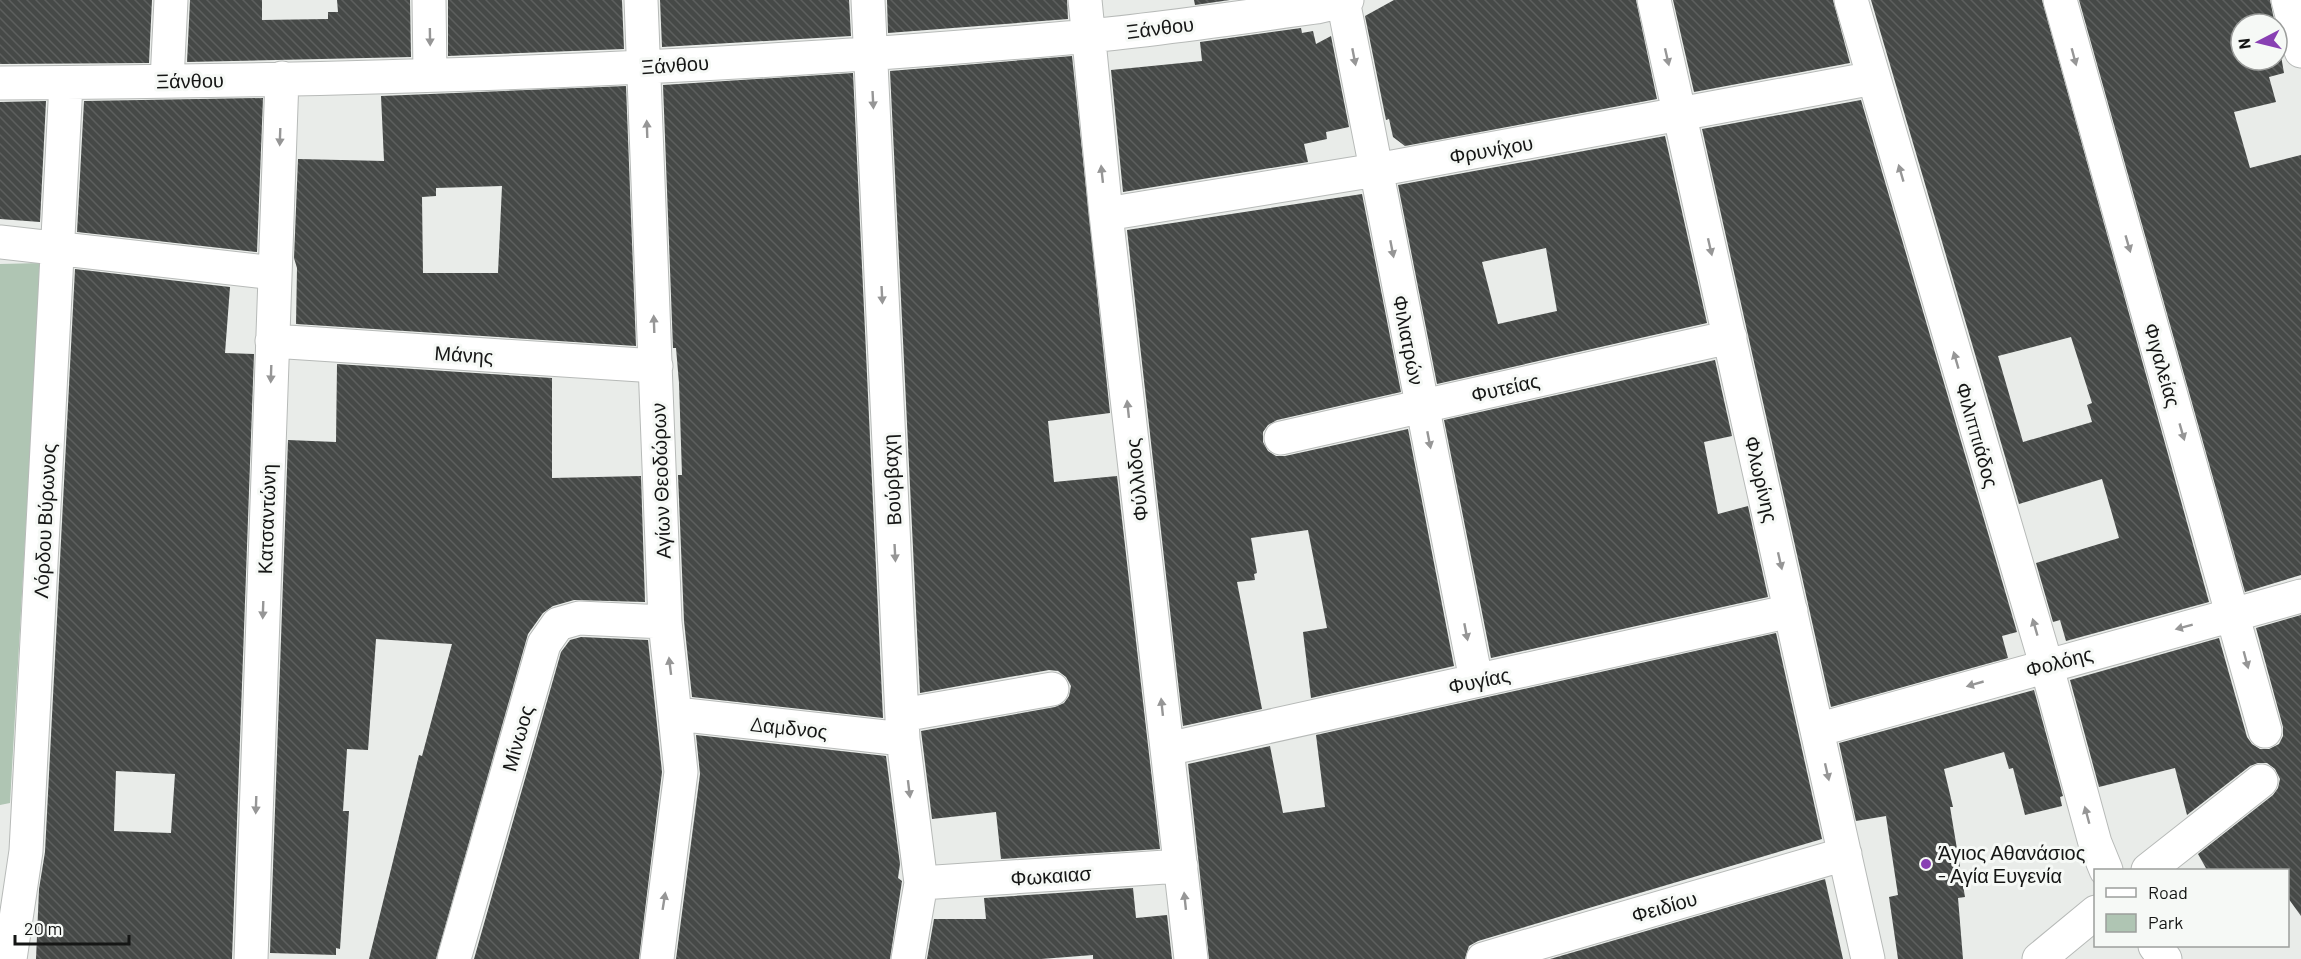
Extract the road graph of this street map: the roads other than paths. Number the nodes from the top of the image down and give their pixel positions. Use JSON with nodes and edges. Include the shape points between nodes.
{"nodes":[{"id":1,"x":171,"y":0,"type":"edge"},
{"id":2,"x":429,"y":0,"type":"edge"},
{"id":3,"x":641,"y":0,"type":"edge"},
{"id":4,"x":868,"y":0,"type":"edge"},
{"id":5,"x":1085,"y":0,"type":"edge"},
{"id":6,"x":1654,"y":0,"type":"edge"},
{"id":7,"x":1851,"y":0,"type":"edge"},
{"id":8,"x":2060,"y":0,"type":"edge"},
{"id":9,"x":2288,"y":0,"type":"edge"},
{"id":10,"x":1345,"y":1,"type":"edge"},
{"id":11,"x":1089,"y":36,"type":"junction"},
{"id":12,"x":2301,"y":51,"type":"edge"},
{"id":13,"x":871,"y":53,"type":"junction"},
{"id":14,"x":644,"y":66,"type":"junction"},
{"id":15,"x":430,"y":74,"type":"junction"},
{"id":16,"x":282,"y":78,"type":"junction"},
{"id":17,"x":1874,"y":78,"type":"junction"},
{"id":18,"x":167,"y":81,"type":"junction"},
{"id":19,"x":0,"y":83,"type":"edge"},
{"id":20,"x":66,"y":83,"type":"junction"},
{"id":21,"x":1680,"y":115,"type":"junction"},
{"id":22,"x":1376,"y":170,"type":"junction"},
{"id":23,"x":1106,"y":214,"type":"junction"},
{"id":24,"x":0,"y":242,"type":"edge"},
{"id":25,"x":58,"y":250,"type":"junction"},
{"id":26,"x":275,"y":273,"type":"junction"},
{"id":27,"x":1730,"y":337,"type":"junction"},
{"id":28,"x":272,"y":341,"type":"junction"},
{"id":29,"x":656,"y":366,"type":"junction"},
{"id":30,"x":1422,"y":406,"type":"junction"},
{"id":31,"x":1281,"y":438,"type":"dead end"},
{"id":32,"x":2301,"y":596,"type":"edge"},
{"id":33,"x":1791,"y":611,"type":"junction"},
{"id":34,"x":2234,"y":614,"type":"junction"},
{"id":35,"x":665,"y":622,"type":"junction"},
{"id":36,"x":2046,"y":664,"type":"junction"},
{"id":37,"x":1476,"y":680,"type":"junction"},
{"id":38,"x":1052,"y":689,"type":"dead end"},
{"id":39,"x":676,"y":714,"type":"junction"},
{"id":40,"x":902,"y":727,"type":"junction"},
{"id":41,"x":1817,"y":730,"type":"junction"},
{"id":42,"x":2265,"y":731,"type":"dead end"},
{"id":43,"x":1167,"y":749,"type":"junction"},
{"id":44,"x":2261,"y":781,"type":"dead end"},
{"id":45,"x":13,"y":849,"type":"edge"},
{"id":46,"x":1845,"y":854,"type":"junction"},
{"id":47,"x":1181,"y":866,"type":"junction"},
{"id":48,"x":2106,"y":869,"type":"edge"},
{"id":49,"x":2149,"y":869,"type":"edge"},
{"id":50,"x":921,"y":883,"type":"junction"},
{"id":51,"x":2094,"y":914,"type":"edge"},
{"id":52,"x":1522,"y":953,"type":"edge"},
{"id":53,"x":10,"y":959,"type":"edge"},
{"id":54,"x":251,"y":959,"type":"edge"},
{"id":55,"x":454,"y":959,"type":"edge"},
{"id":56,"x":657,"y":959,"type":"edge"},
{"id":57,"x":908,"y":959,"type":"edge"},
{"id":58,"x":1191,"y":959,"type":"edge"},
{"id":59,"x":1483,"y":959,"type":"edge"},
{"id":60,"x":1868,"y":959,"type":"edge"},
{"id":61,"x":2039,"y":959,"type":"edge"}],
"edges":[{"from":1,"to":18,"type":"street"},
{"from":2,"to":15,"type":"street","one_way":true},
{"from":3,"to":14,"type":"street","name":"Αγίων Θεοδώρων"},
{"from":4,"to":13,"type":"street","name":"Βούρβαχη"},
{"from":5,"to":11,"type":"street","name":"Φύλλιδος"},
{"from":6,"to":21,"type":"street","name":"Φλωρίνης","one_way":true},
{"from":7,"to":17,"type":"street","name":"Φιλιππιάδος"},
{"from":8,"to":34,"type":"street","name":"Φιγαλείας","one_way":true},
{"from":9,"to":12,"type":"street"},
{"from":10,"to":11,"type":"street","name":"Ξάνθου","via":[[1317,8]]},
{"from":10,"to":22,"type":"street","name":"Φιλιατρών","one_way":true},
{"from":11,"to":13,"type":"street","name":"Ξάνθου"},
{"from":23,"to":11,"type":"street","name":"Φύλλιδος","one_way":true},
{"from":13,"to":14,"type":"street","name":"Ξάνθου"},
{"from":13,"to":40,"type":"street","name":"Βούρβαχη","one_way":true},
{"from":14,"to":15,"type":"street","name":"Ξάνθου"},
{"from":29,"to":14,"type":"street","name":"Αγίων Θεοδώρων","one_way":true},
{"from":15,"to":16,"type":"street","name":"Ξάνθου"},
{"from":16,"to":18,"type":"street","name":"Ξάνθου"},
{"from":16,"to":26,"type":"street","name":"Κατσαντώνη","one_way":true},
{"from":17,"to":21,"type":"street","name":"Φρυνίχου"},
{"from":36,"to":17,"type":"street","name":"Φιλιππιάδος","one_way":true},
{"from":18,"to":20,"type":"street","name":"Ξάνθου"},
{"from":19,"to":20,"type":"street","name":"Ξάνθου"},
{"from":20,"to":25,"type":"street","name":"Λόρδου Βύρωνος"},
{"from":21,"to":22,"type":"street","name":"Φρυνίχου"},
{"from":21,"to":27,"type":"street","name":"Φλωρίνης","one_way":true},
{"from":22,"to":23,"type":"street","name":"Φρυνίχου"},
{"from":22,"to":30,"type":"street","name":"Φιλιατρών","one_way":true},
{"from":43,"to":23,"type":"street","name":"Φύλλιδος","one_way":true},
{"from":24,"to":25,"type":"street"},
{"from":25,"to":26,"type":"street"},
{"from":25,"to":45,"type":"street","name":"Λόρδου Βύρωνος"},
{"from":26,"to":28,"type":"street","name":"Κατσαντώνη"},
{"from":27,"to":30,"type":"street","name":"Φυτείας"},
{"from":27,"to":33,"type":"street","name":"Φλωρίνης","one_way":true},
{"from":28,"to":29,"type":"street","name":"Μάνης"},
{"from":28,"to":54,"type":"street","name":"Κατσαντώνη","one_way":true},
{"from":29,"to":35,"type":"street","name":"Αγίων Θεοδώρων"},
{"from":30,"to":31,"type":"street","name":"Φυτείας"},
{"from":30,"to":37,"type":"street","name":"Φιλιατρών","one_way":true},
{"from":32,"to":34,"type":"street","name":"Φολόης"},
{"from":33,"to":37,"type":"street","name":"Φυγίας"},
{"from":33,"to":41,"type":"street","name":"Φλωρίνης"},
{"from":34,"to":36,"type":"street","name":"Φολόης","one_way":true},
{"from":34,"to":42,"type":"street","name":"Φιγαλείας","one_way":true},
{"from":39,"to":35,"type":"street","name":"Αγίων Θεοδώρων","one_way":true},
{"from":35,"to":55,"type":"street","name":"Μίνωος","via":[[579,618],[558,624],[544,644]]},
{"from":36,"to":41,"type":"street","name":"Φολόης","one_way":true},
{"from":48,"to":36,"type":"street","name":"Φιλιππιάδος","one_way":true},
{"from":37,"to":43,"type":"street","name":"Φυγίας"},
{"from":38,"to":40,"type":"street","name":"Δαμδνος"},
{"from":39,"to":40,"type":"street","name":"Δαμδνος"},
{"from":56,"to":39,"type":"street","name":"Αγίων Θεοδώρων","one_way":true,"via":[[681,772]]},
{"from":40,"to":50,"type":"street","name":"Βούρβαχη","one_way":true},
{"from":41,"to":46,"type":"street","name":"Φλωρίνης","one_way":true},
{"from":43,"to":47,"type":"street","name":"Φύλλιδος"},
{"from":44,"to":49,"type":"street"},
{"from":45,"to":53,"type":"street","name":"Λόρδου Βύρωνος"},
{"from":46,"to":52,"type":"street","name":"Φειδίου"},
{"from":46,"to":60,"type":"street","name":"Φλωρίνης"},
{"from":47,"to":50,"type":"street","name":"Φωκαιασ"},
{"from":58,"to":47,"type":"street","name":"Φύλλιδος","one_way":true},
{"from":50,"to":57,"type":"street","name":"Βούρβαχη"},
{"from":51,"to":61,"type":"street"},
{"from":52,"to":59,"type":"street","name":"Φειδίου"}]}
